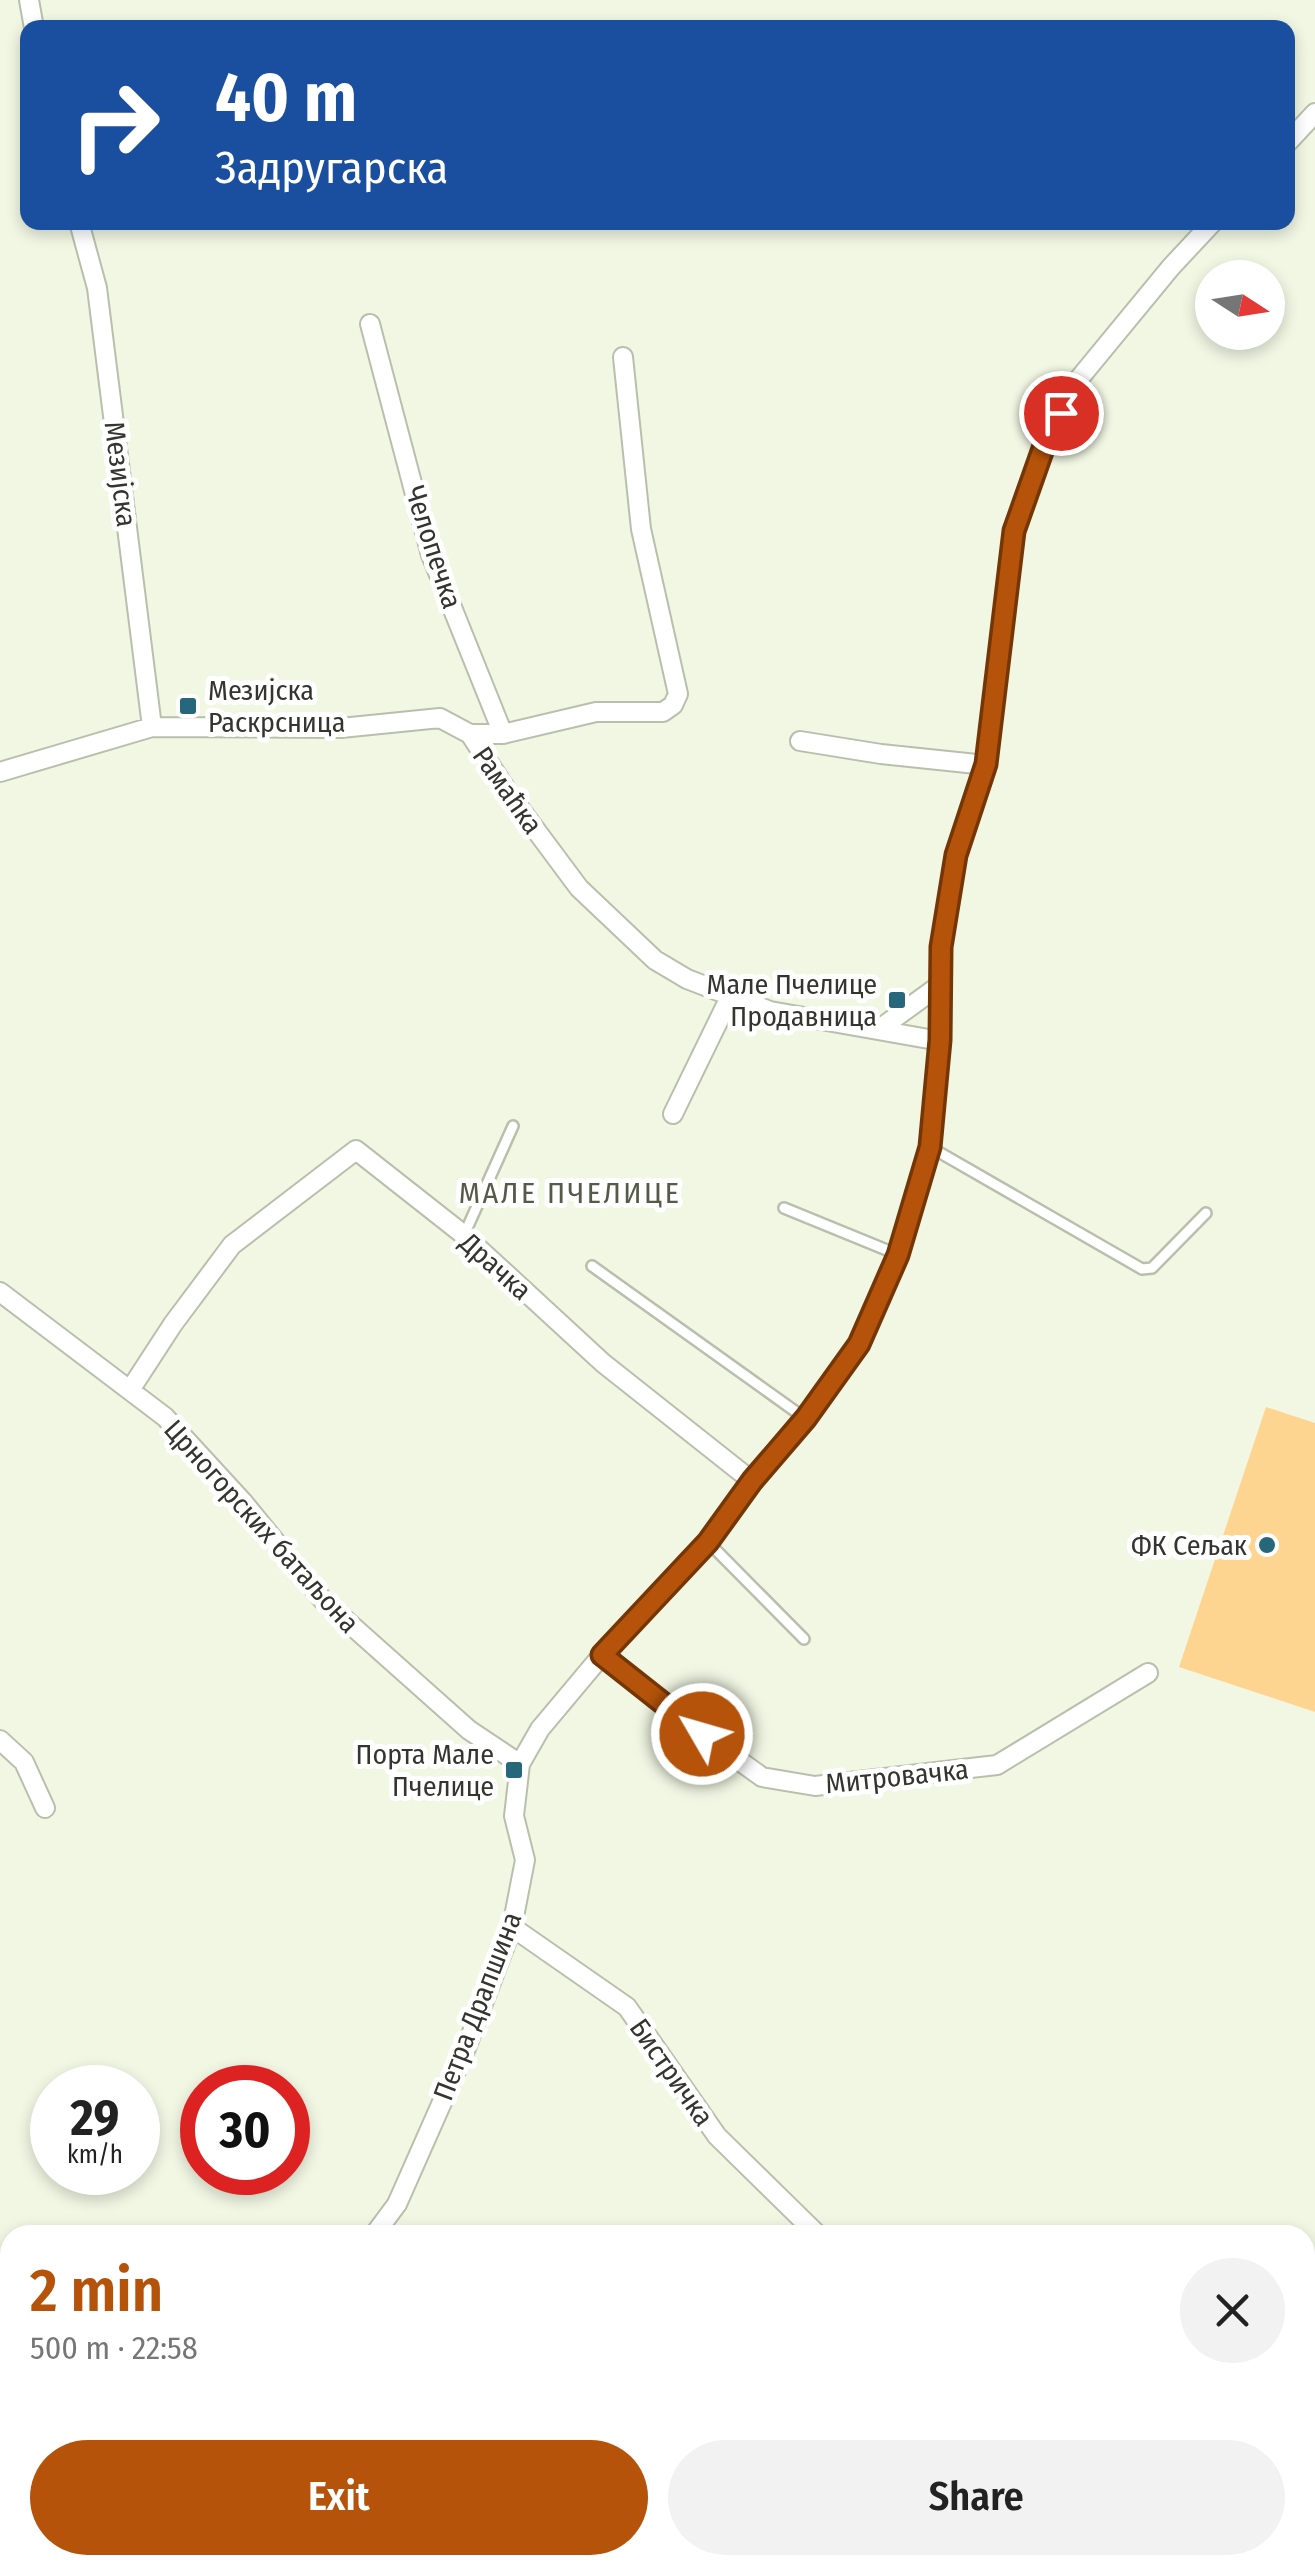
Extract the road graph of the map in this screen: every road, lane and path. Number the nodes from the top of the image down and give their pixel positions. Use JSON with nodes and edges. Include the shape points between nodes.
{"nodes":[{"id":1,"x":1315,"y":113,"type":"edge"},
{"id":2,"x":1295,"y":134,"type":"edge"},
{"id":3,"x":81,"y":230,"type":"edge"},
{"id":4,"x":1206,"y":230,"type":"edge"},
{"id":5,"x":370,"y":324,"type":"dead end"},
{"id":6,"x":623,"y":357,"type":"dead end"},
{"id":7,"x":152,"y":727,"type":"junction"},
{"id":8,"x":470,"y":734,"type":"junction"},
{"id":9,"x":503,"y":734,"type":"junction"},
{"id":10,"x":800,"y":741,"type":"dead end"},
{"id":11,"x":986,"y":764,"type":"junction"},
{"id":12,"x":0,"y":772,"type":"edge"},
{"id":13,"x":940,"y":985,"type":"junction"},
{"id":14,"x":730,"y":997,"type":"junction"},
{"id":15,"x":878,"y":1030,"type":"junction"},
{"id":16,"x":940,"y":1040,"type":"junction"},
{"id":17,"x":673,"y":1114,"type":"dead end"},
{"id":18,"x":513,"y":1126,"type":"dead end"},
{"id":19,"x":930,"y":1147,"type":"junction"},
{"id":20,"x":784,"y":1208,"type":"dead end"},
{"id":21,"x":1206,"y":1213,"type":"dead end"},
{"id":22,"x":464,"y":1235,"type":"junction"},
{"id":23,"x":898,"y":1255,"type":"junction"},
{"id":24,"x":592,"y":1266,"type":"dead end"},
{"id":25,"x":0,"y":1292,"type":"edge"},
{"id":26,"x":130,"y":1390,"type":"junction"},
{"id":27,"x":806,"y":1418,"type":"junction"},
{"id":28,"x":752,"y":1481,"type":"junction"},
{"id":29,"x":708,"y":1542,"type":"junction"},
{"id":30,"x":804,"y":1640,"type":"dead end"},
{"id":31,"x":602,"y":1655,"type":"junction"},
{"id":32,"x":1148,"y":1673,"type":"dead end"},
{"id":33,"x":0,"y":1740,"type":"edge"},
{"id":34,"x":520,"y":1764,"type":"junction"},
{"id":35,"x":45,"y":1808,"type":"dead end"},
{"id":36,"x":512,"y":1927,"type":"junction"},
{"id":37,"x":381,"y":2225,"type":"edge"},
{"id":38,"x":808,"y":2225,"type":"edge"}],
"edges":[{"from":1,"to":2,"type":"street"},
{"from":3,"to":7,"type":"street","name":"Мезијска","via":[[96,288]]},
{"from":4,"to":11,"type":"street","via":[[1078,380],[1044,446],[1014,531]]},
{"from":5,"to":9,"type":"street","name":"Челопечка","via":[[431,555]]},
{"from":6,"to":9,"type":"street","name":"Рамаћка","via":[[641,529],[678,694],[663,712],[596,712]]},
{"from":7,"to":8,"type":"street","name":"Рамаћка","via":[[342,728],[440,718]]},
{"from":7,"to":12,"type":"street","name":"Рамаћка"},
{"from":8,"to":9,"type":"street"},
{"from":8,"to":14,"type":"street","name":"Рамаћка","via":[[579,888],[655,960]]},
{"from":10,"to":11,"type":"street"},
{"from":11,"to":13,"type":"street","via":[[956,855]]},
{"from":13,"to":15,"type":"street"},
{"from":13,"to":16,"type":"street"},
{"from":14,"to":15,"type":"street","name":"Рамаћка"},
{"from":14,"to":17,"type":"street"},
{"from":15,"to":16,"type":"street","name":"Рамаћка"},
{"from":16,"to":19,"type":"street"},
{"from":18,"to":22,"type":"lane"},
{"from":19,"to":21,"type":"lane","via":[[1142,1268],[1152,1268]]},
{"from":19,"to":23,"type":"street"},
{"from":20,"to":23,"type":"lane"},
{"from":22,"to":26,"type":"street","name":"Драчка","via":[[356,1150],[232,1245]]},
{"from":22,"to":28,"type":"street","name":"Драчка","via":[[603,1363]]},
{"from":23,"to":27,"type":"street","via":[[859,1344]]},
{"from":24,"to":27,"type":"lane"},
{"from":25,"to":26,"type":"street","name":"Црногорских батаљона"},
{"from":26,"to":34,"type":"street","name":"Црногорских батаљона","via":[[165,1416],[324,1600],[469,1730]]},
{"from":27,"to":28,"type":"street"},
{"from":28,"to":29,"type":"street"},
{"from":29,"to":30,"type":"lane"},
{"from":29,"to":31,"type":"street"},
{"from":31,"to":32,"type":"street","name":"Митровачка","via":[[762,1776],[815,1786],[997,1765]]},
{"from":31,"to":34,"type":"street","via":[[540,1729]]},
{"from":33,"to":35,"type":"street","via":[[24,1762]]},
{"from":34,"to":36,"type":"street","name":"Петра Драпшина","via":[[514,1816],[525,1860]]},
{"from":36,"to":37,"type":"street","name":"Петра Драпшина","via":[[466,2048],[397,2204]]},
{"from":36,"to":38,"type":"street","name":"Бистричка","via":[[626,2007],[717,2136]]}]}
